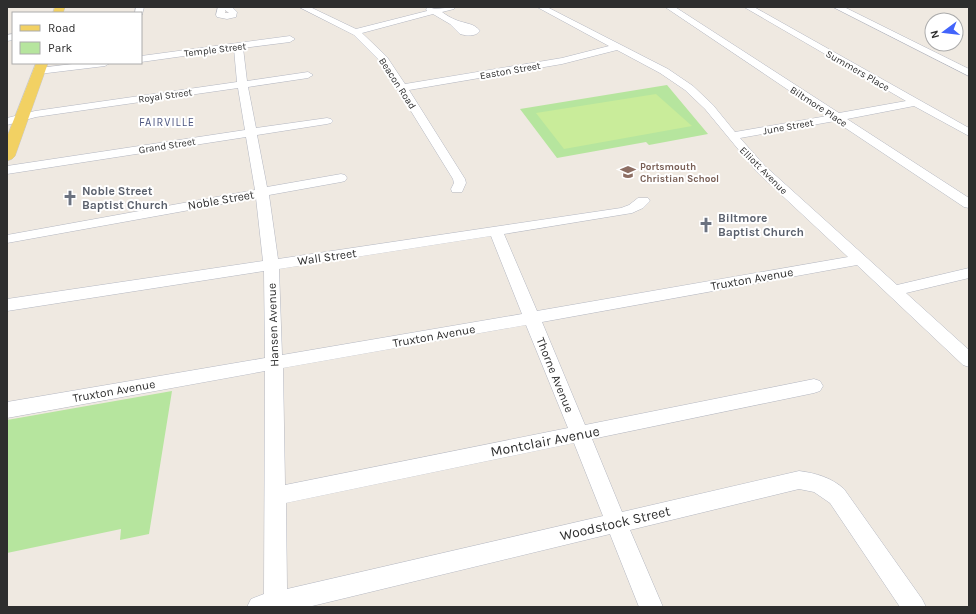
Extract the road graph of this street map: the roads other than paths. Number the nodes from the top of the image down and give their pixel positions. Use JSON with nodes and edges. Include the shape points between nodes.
{"nodes":[{"id":1,"x":222,"y":7,"type":"edge"},
{"id":2,"x":227,"y":7,"type":"edge"},
{"id":3,"x":303,"y":7,"type":"edge"},
{"id":4,"x":451,"y":7,"type":"edge"},
{"id":5,"x":541,"y":7,"type":"edge"},
{"id":6,"x":669,"y":7,"type":"edge"},
{"id":7,"x":748,"y":7,"type":"edge"},
{"id":8,"x":837,"y":7,"type":"edge"},
{"id":9,"x":431,"y":9,"type":"edge"},
{"id":10,"x":453,"y":22,"type":"dead end"},
{"id":11,"x":355,"y":32,"type":"junction"},
{"id":12,"x":290,"y":40,"type":"dead end"},
{"id":13,"x":238,"y":46,"type":"junction"},
{"id":14,"x":618,"y":47,"type":"junction"},
{"id":15,"x":142,"y":58,"type":"edge"},
{"id":16,"x":89,"y":64,"type":"edge"},
{"id":17,"x":41,"y":67,"type":"edge"},
{"id":18,"x":969,"y":73,"type":"edge"},
{"id":19,"x":308,"y":75,"type":"dead end"},
{"id":20,"x":242,"y":84,"type":"junction"},
{"id":21,"x":401,"y":88,"type":"junction"},
{"id":22,"x":915,"y":103,"type":"junction"},
{"id":23,"x":837,"y":117,"type":"junction"},
{"id":24,"x":22,"y":118,"type":"junction"},
{"id":25,"x":327,"y":121,"type":"dead end"},
{"id":26,"x":7,"y":122,"type":"edge"},
{"id":27,"x":251,"y":132,"type":"junction"},
{"id":28,"x":969,"y":133,"type":"edge"},
{"id":29,"x":732,"y":136,"type":"junction"},
{"id":30,"x":7,"y":156,"type":"edge"},
{"id":31,"x":7,"y":170,"type":"edge"},
{"id":32,"x":341,"y":178,"type":"dead end"},
{"id":33,"x":457,"y":189,"type":"dead end"},
{"id":34,"x":262,"y":192,"type":"junction"},
{"id":35,"x":643,"y":201,"type":"dead end"},
{"id":36,"x":969,"y":204,"type":"edge"},
{"id":37,"x":496,"y":231,"type":"junction"},
{"id":38,"x":7,"y":239,"type":"edge"},
{"id":39,"x":860,"y":260,"type":"junction"},
{"id":40,"x":271,"y":265,"type":"junction"},
{"id":41,"x":969,"y":273,"type":"edge"},
{"id":42,"x":894,"y":291,"type":"junction"},
{"id":43,"x":7,"y":305,"type":"edge"},
{"id":44,"x":532,"y":318,"type":"junction"},
{"id":45,"x":969,"y":360,"type":"edge"},
{"id":46,"x":274,"y":364,"type":"junction"},
{"id":47,"x":814,"y":386,"type":"dead end"},
{"id":48,"x":7,"y":410,"type":"edge"},
{"id":49,"x":579,"y":434,"type":"junction"},
{"id":50,"x":276,"y":496,"type":"junction"},
{"id":51,"x":616,"y":523,"type":"junction"},
{"id":52,"x":271,"y":606,"type":"edge"},
{"id":53,"x":651,"y":607,"type":"edge"},
{"id":54,"x":914,"y":607,"type":"edge"}],
"edges":[{"from":1,"to":2,"type":"street","via":[[220,15],[232,15],[233,12]]},
{"from":3,"to":11,"type":"street","name":"Beacon Road"},
{"from":4,"to":9,"type":"street"},
{"from":5,"to":14,"type":"street","name":"Elliott Avenue"},
{"from":6,"to":23,"type":"street","name":"Biltmore Place"},
{"from":7,"to":22,"type":"street","name":"Summers Place"},
{"from":8,"to":18,"type":"street"},
{"from":9,"to":10,"type":"street"},
{"from":9,"to":11,"type":"street"},
{"from":11,"to":21,"type":"street","name":"Beacon Road","via":[[376,50]]},
{"from":12,"to":13,"type":"street","name":"Temple Street"},
{"from":13,"to":15,"type":"street","name":"Temple Street"},
{"from":13,"to":20,"type":"street","name":"Hansen Avenue"},
{"from":14,"to":21,"type":"street","name":"Easton Street","via":[[562,61]]},
{"from":14,"to":29,"type":"street","name":"Elliott Avenue","via":[[664,71],[689,88],[709,107]]},
{"from":16,"to":17,"type":"street"},
{"from":17,"to":24,"type":"main road"},
{"from":19,"to":20,"type":"street","name":"Royal Street"},
{"from":20,"to":24,"type":"street","name":"Royal Street"},
{"from":20,"to":27,"type":"street","name":"Hansen Avenue"},
{"from":21,"to":33,"type":"street","name":"Beacon Road","via":[[459,179]]},
{"from":22,"to":23,"type":"street","name":"June Street"},
{"from":22,"to":28,"type":"street","name":"Summers Place"},
{"from":23,"to":29,"type":"street","name":"June Street"},
{"from":23,"to":36,"type":"street","name":"Biltmore Place"},
{"from":24,"to":26,"type":"street","name":"Royal Street"},
{"from":24,"to":30,"type":"main road"},
{"from":25,"to":27,"type":"street","name":"Grand Street"},
{"from":27,"to":31,"type":"street","name":"Grand Street"},
{"from":27,"to":34,"type":"street","name":"Hansen Avenue"},
{"from":29,"to":39,"type":"street","name":"Elliott Avenue","via":[[761,169]]},
{"from":32,"to":34,"type":"street","name":"Noble Street"},
{"from":34,"to":38,"type":"street","name":"Noble Street"},
{"from":34,"to":40,"type":"street","name":"Hansen Avenue"},
{"from":35,"to":37,"type":"street","name":"Wall Street","via":[[632,209]]},
{"from":37,"to":40,"type":"street","name":"Wall Street"},
{"from":37,"to":44,"type":"street","name":"Thorne Avenue"},
{"from":39,"to":42,"type":"street","name":"Elliott Avenue"},
{"from":39,"to":44,"type":"street","name":"Truxton Avenue"},
{"from":40,"to":43,"type":"street","name":"Wall Street"},
{"from":40,"to":46,"type":"street","name":"Hansen Avenue"},
{"from":41,"to":42,"type":"street"},
{"from":42,"to":45,"type":"street","name":"Elliott Avenue"},
{"from":44,"to":46,"type":"street","name":"Truxton Avenue"},
{"from":44,"to":49,"type":"street","name":"Thorne Avenue"},
{"from":46,"to":48,"type":"street","name":"Truxton Avenue"},
{"from":46,"to":50,"type":"street","name":"Hansen Avenue"},
{"from":47,"to":49,"type":"street","name":"Montclair Avenue"},
{"from":49,"to":50,"type":"street","name":"Montclair Avenue"},
{"from":49,"to":51,"type":"street","name":"Thorne Avenue"},
{"from":50,"to":52,"type":"street","name":"Hansen Avenue"},
{"from":51,"to":52,"type":"street","name":"Woodstock Street"},
{"from":51,"to":53,"type":"street","name":"Thorne Avenue"},
{"from":51,"to":54,"type":"street","name":"Woodstock Street","via":[[799,480],[811,480],[822,484],[837,496]]}]}
